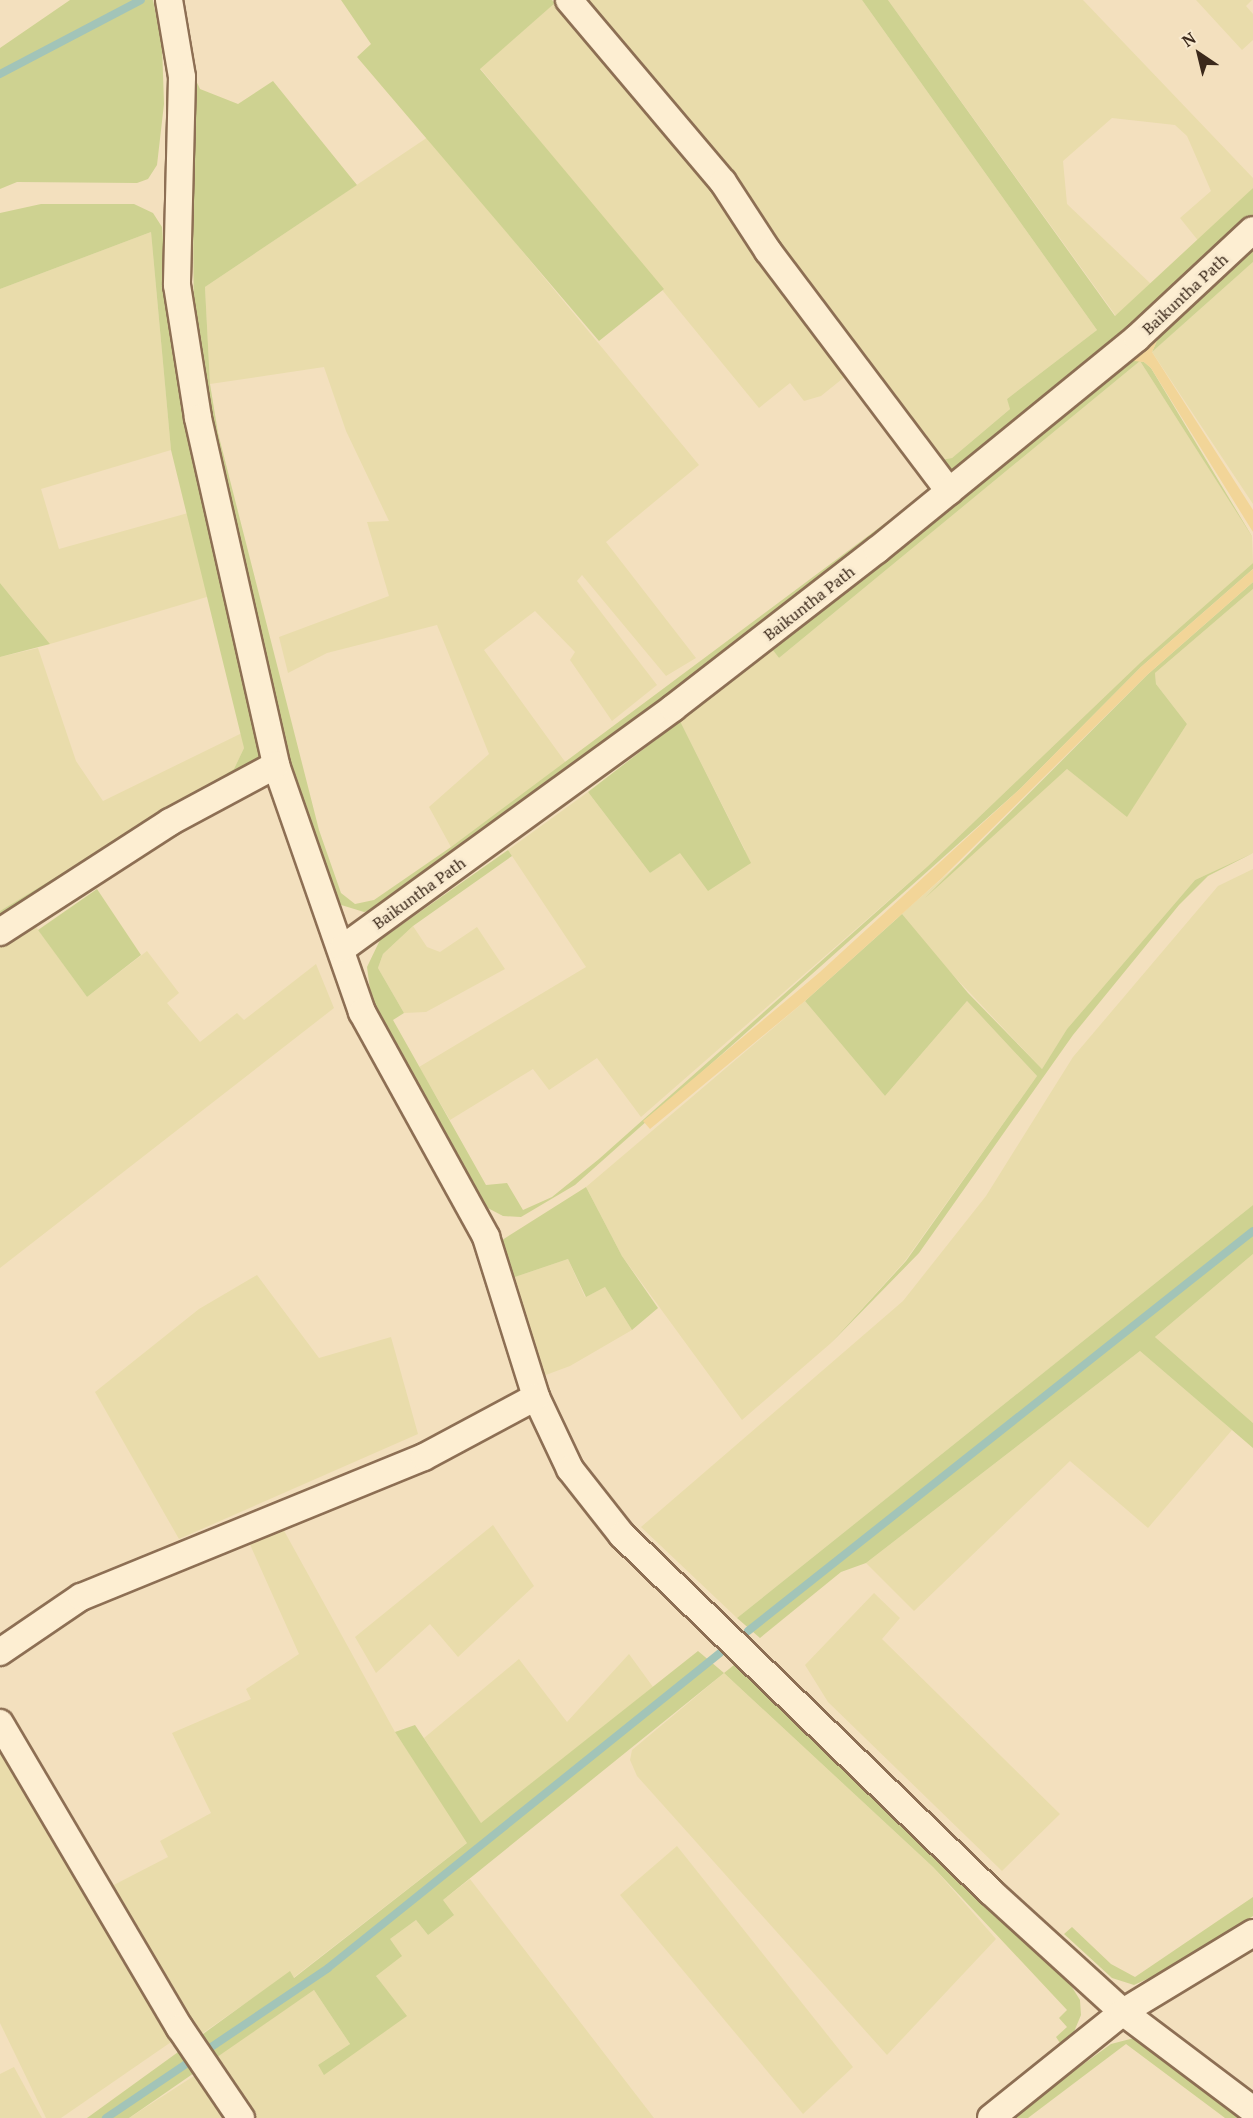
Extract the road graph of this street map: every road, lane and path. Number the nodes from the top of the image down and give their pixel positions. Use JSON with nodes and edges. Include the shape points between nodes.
{"nodes":[{"id":1,"x":169,"y":0,"type":"edge"},
{"id":2,"x":568,"y":0,"type":"edge"},
{"id":3,"x":1253,"y":230,"type":"edge"},
{"id":4,"x":949,"y":491,"type":"junction"},
{"id":5,"x":276,"y":765,"type":"junction"},
{"id":6,"x":0,"y":932,"type":"edge"},
{"id":7,"x":343,"y":948,"type":"junction"},
{"id":8,"x":536,"y":1397,"type":"junction"},
{"id":9,"x":0,"y":1652,"type":"edge"},
{"id":10,"x":0,"y":1723,"type":"edge"},
{"id":11,"x":1253,"y":1933,"type":"edge"},
{"id":12,"x":1123,"y":2012,"type":"junction"},
{"id":13,"x":1253,"y":2110,"type":"edge"},
{"id":14,"x":241,"y":2118,"type":"edge"},
{"id":15,"x":991,"y":2118,"type":"edge"}],
"edges":[{"from":1,"to":5,"type":"street","via":[[182,77],[177,285],[198,418]]},
{"from":2,"to":4,"type":"street","via":[[723,182],[768,251]]},
{"from":3,"to":4,"type":"street","name":"Baikuntha Path","via":[[1137,339]]},
{"from":4,"to":7,"type":"street","name":"Baikuntha Path","via":[[673,708]]},
{"from":5,"to":6,"type":"street","via":[[170,822]]},
{"from":5,"to":7,"type":"street"},
{"from":7,"to":8,"type":"street","via":[[362,1012],[486,1237]]},
{"from":8,"to":9,"type":"street","via":[[424,1457],[81,1597]]},
{"from":8,"to":12,"type":"street","via":[[570,1469],[622,1534],[991,1892]]},
{"from":10,"to":14,"type":"street","via":[[180,2028]]},
{"from":11,"to":12,"type":"street"},
{"from":12,"to":13,"type":"street"},
{"from":12,"to":15,"type":"street"}]}
